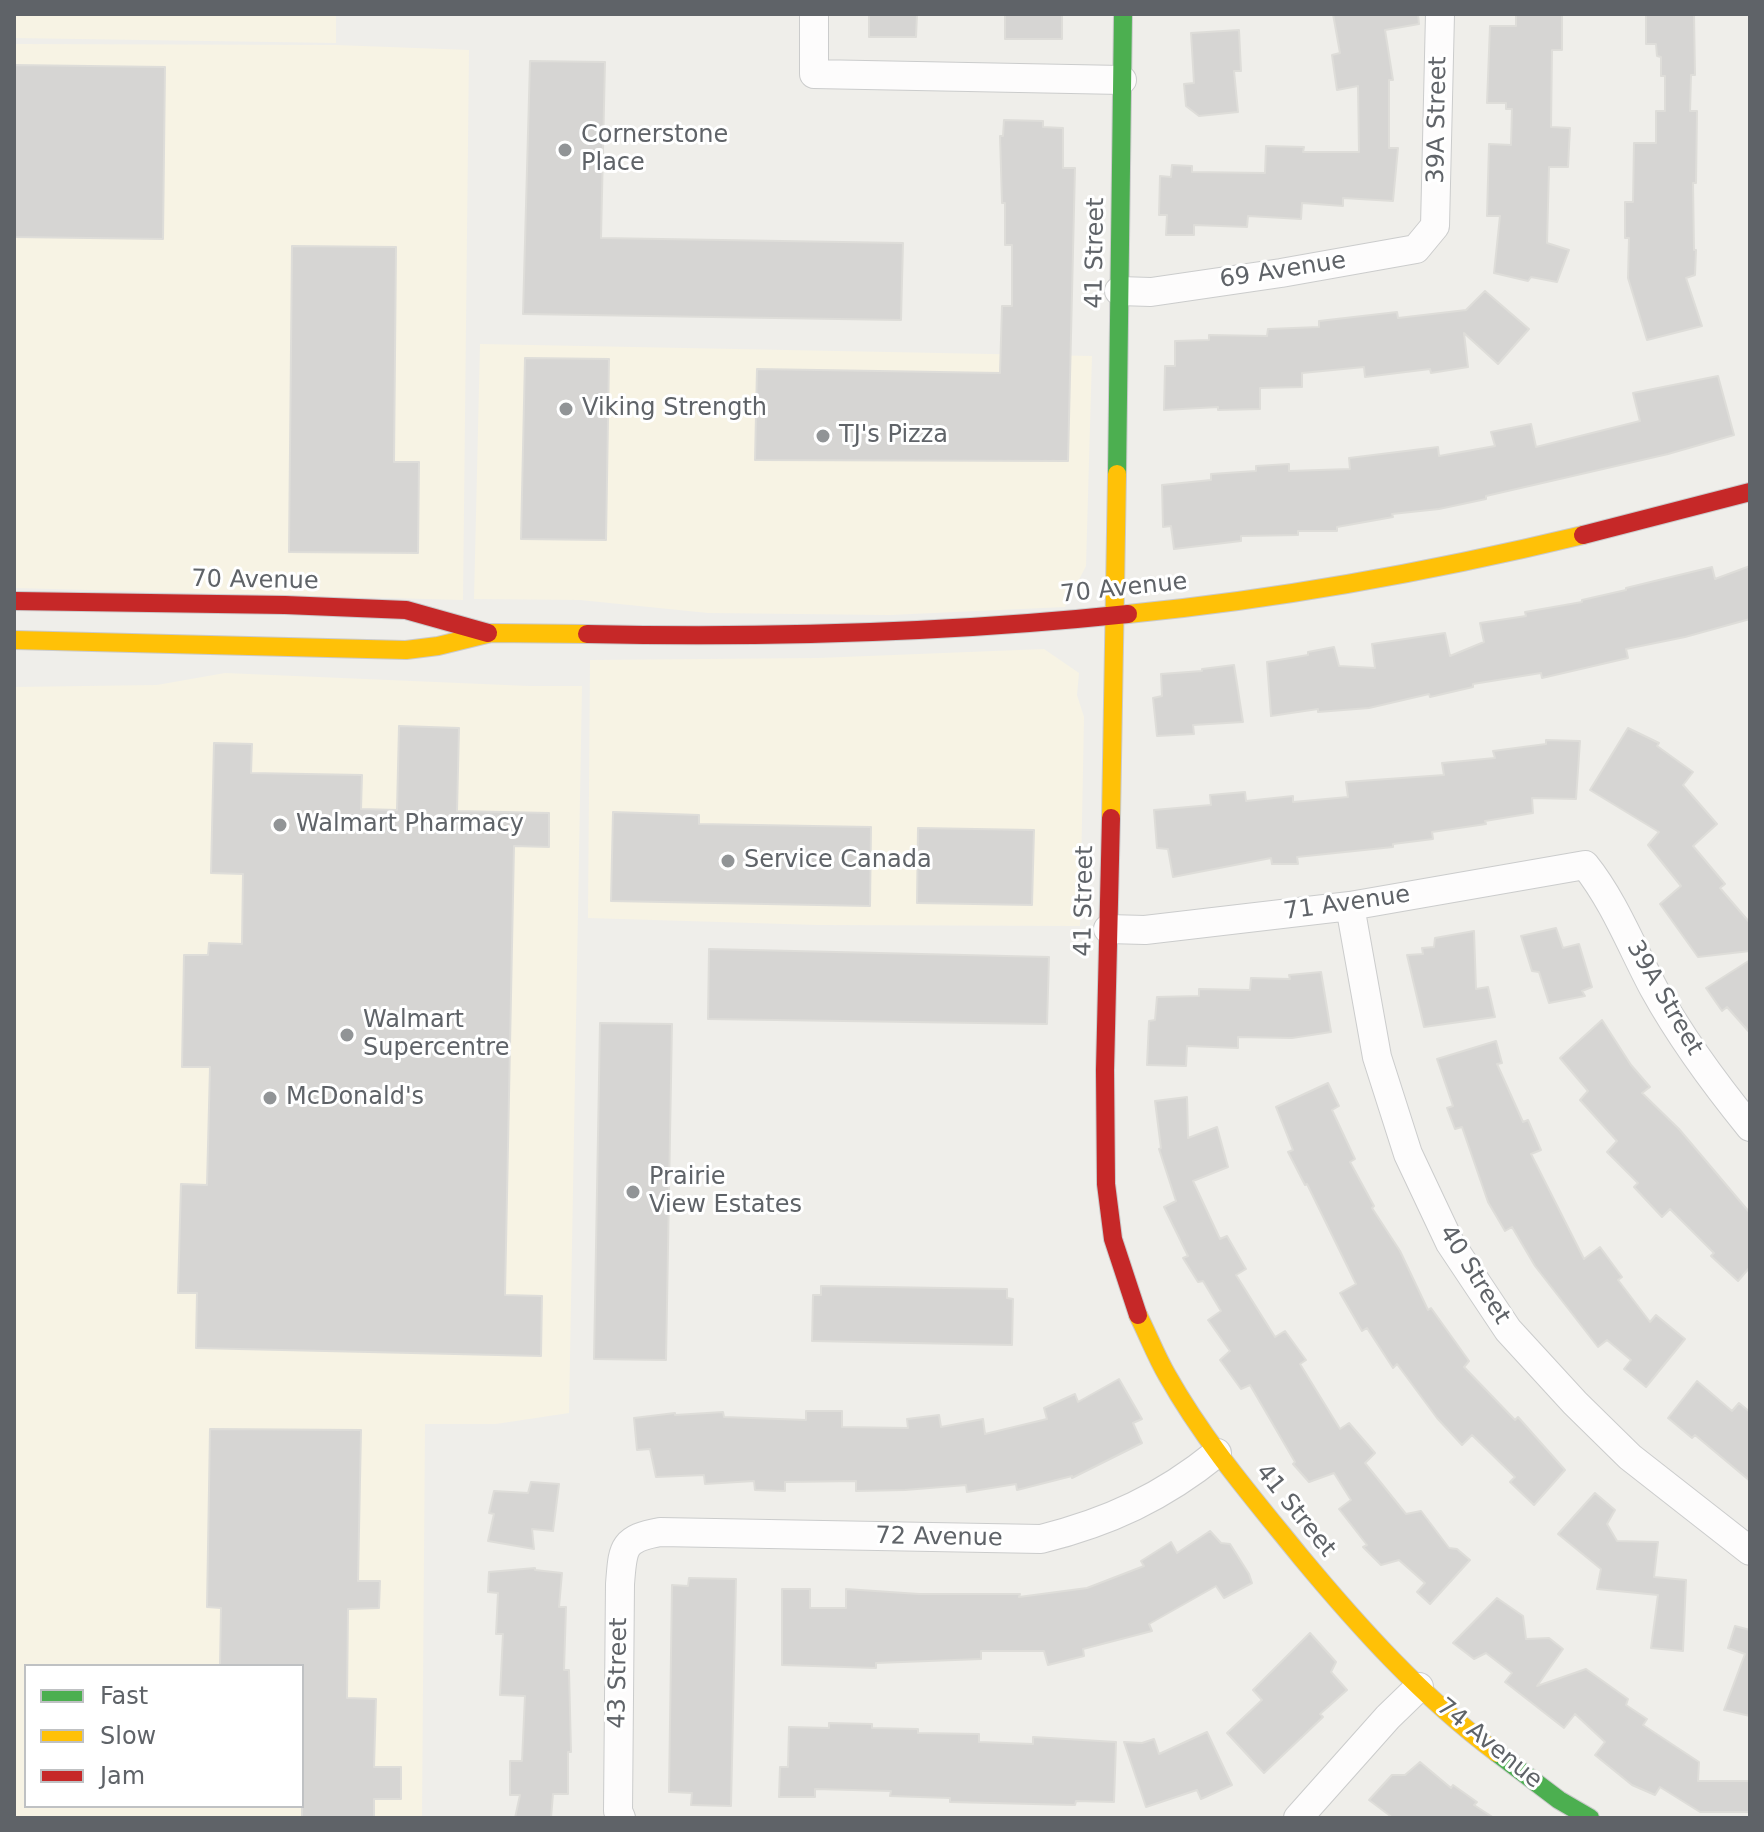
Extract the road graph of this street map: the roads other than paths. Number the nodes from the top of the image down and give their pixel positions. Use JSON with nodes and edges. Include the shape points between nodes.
{"nodes":[{"id":1,"x":814,"y":14,"type":"edge"},
{"id":2,"x":1123,"y":14,"type":"edge"},
{"id":3,"x":1440,"y":14,"type":"edge"},
{"id":4,"x":1122,"y":80,"type":"junction"},
{"id":5,"x":1435,"y":226,"type":"joint"},
{"id":6,"x":1119,"y":291,"type":"junction"},
{"id":7,"x":1750,"y":492,"type":"edge"},
{"id":8,"x":14,"y":601,"type":"edge"},
{"id":9,"x":1115,"y":615,"type":"junction"},
{"id":10,"x":491,"y":633,"type":"junction"},
{"id":11,"x":14,"y":640,"type":"edge"},
{"id":12,"x":1585,"y":865,"type":"joint"},
{"id":13,"x":1350,"y":906,"type":"junction"},
{"id":14,"x":1108,"y":929,"type":"junction"},
{"id":15,"x":1750,"y":1127,"type":"edge"},
{"id":16,"x":1217,"y":1453,"type":"junction"},
{"id":17,"x":640,"y":1536,"type":"joint"},
{"id":18,"x":1750,"y":1551,"type":"edge"},
{"id":19,"x":1419,"y":1687,"type":"junction"},
{"id":20,"x":621,"y":1818,"type":"edge"},
{"id":21,"x":1298,"y":1818,"type":"edge"},
{"id":22,"x":1590,"y":1818,"type":"edge"}],
"edges":[{"from":1,"to":4,"type":"street","via":[[814,74]]},
{"from":2,"to":4,"type":"street","name":"41 Street"},
{"from":3,"to":5,"type":"street","name":"39A Street"},
{"from":4,"to":6,"type":"street","name":"41 Street"},
{"from":5,"to":6,"type":"street","name":"69 Avenue","via":[[1416,249],[1151,292]]},
{"from":6,"to":9,"type":"street","name":"41 Street"},
{"from":7,"to":9,"type":"street","name":"70 Avenue","via":[[1609,530],[1429,569]]},
{"from":8,"to":10,"type":"street","name":"70 Avenue","via":[[406,610]]},
{"from":9,"to":10,"type":"street","name":"70 Avenue","via":[[839,635]]},
{"from":9,"to":14,"type":"street","name":"41 Street"},
{"from":10,"to":11,"type":"street","name":"70 Avenue","via":[[438,646],[382,651]]},
{"from":12,"to":13,"type":"street","name":"71 Avenue"},
{"from":12,"to":15,"type":"street","name":"39A Street","via":[[1656,992],[1715,1084]]},
{"from":13,"to":14,"type":"street","name":"71 Avenue"},
{"from":13,"to":18,"type":"street","name":"40 Street","via":[[1377,1057],[1408,1154],[1450,1243],[1508,1330],[1575,1403],[1630,1457]]},
{"from":14,"to":16,"type":"street","name":"41 Street","via":[[1106,1184],[1113,1239],[1137,1312],[1167,1375]]},
{"from":16,"to":17,"type":"street","name":"72 Avenue","via":[[1172,1488],[1127,1511],[1041,1539],[660,1532]]},
{"from":16,"to":19,"type":"street","name":"41 Street","via":[[1340,1604]]},
{"from":17,"to":20,"type":"street","name":"43 Street","via":[[623,1550],[620,1584]]},
{"from":19,"to":21,"type":"street","name":"74 Avenue"},
{"from":19,"to":22,"type":"street","name":"74 Avenue","via":[[1490,1748]]}]}
